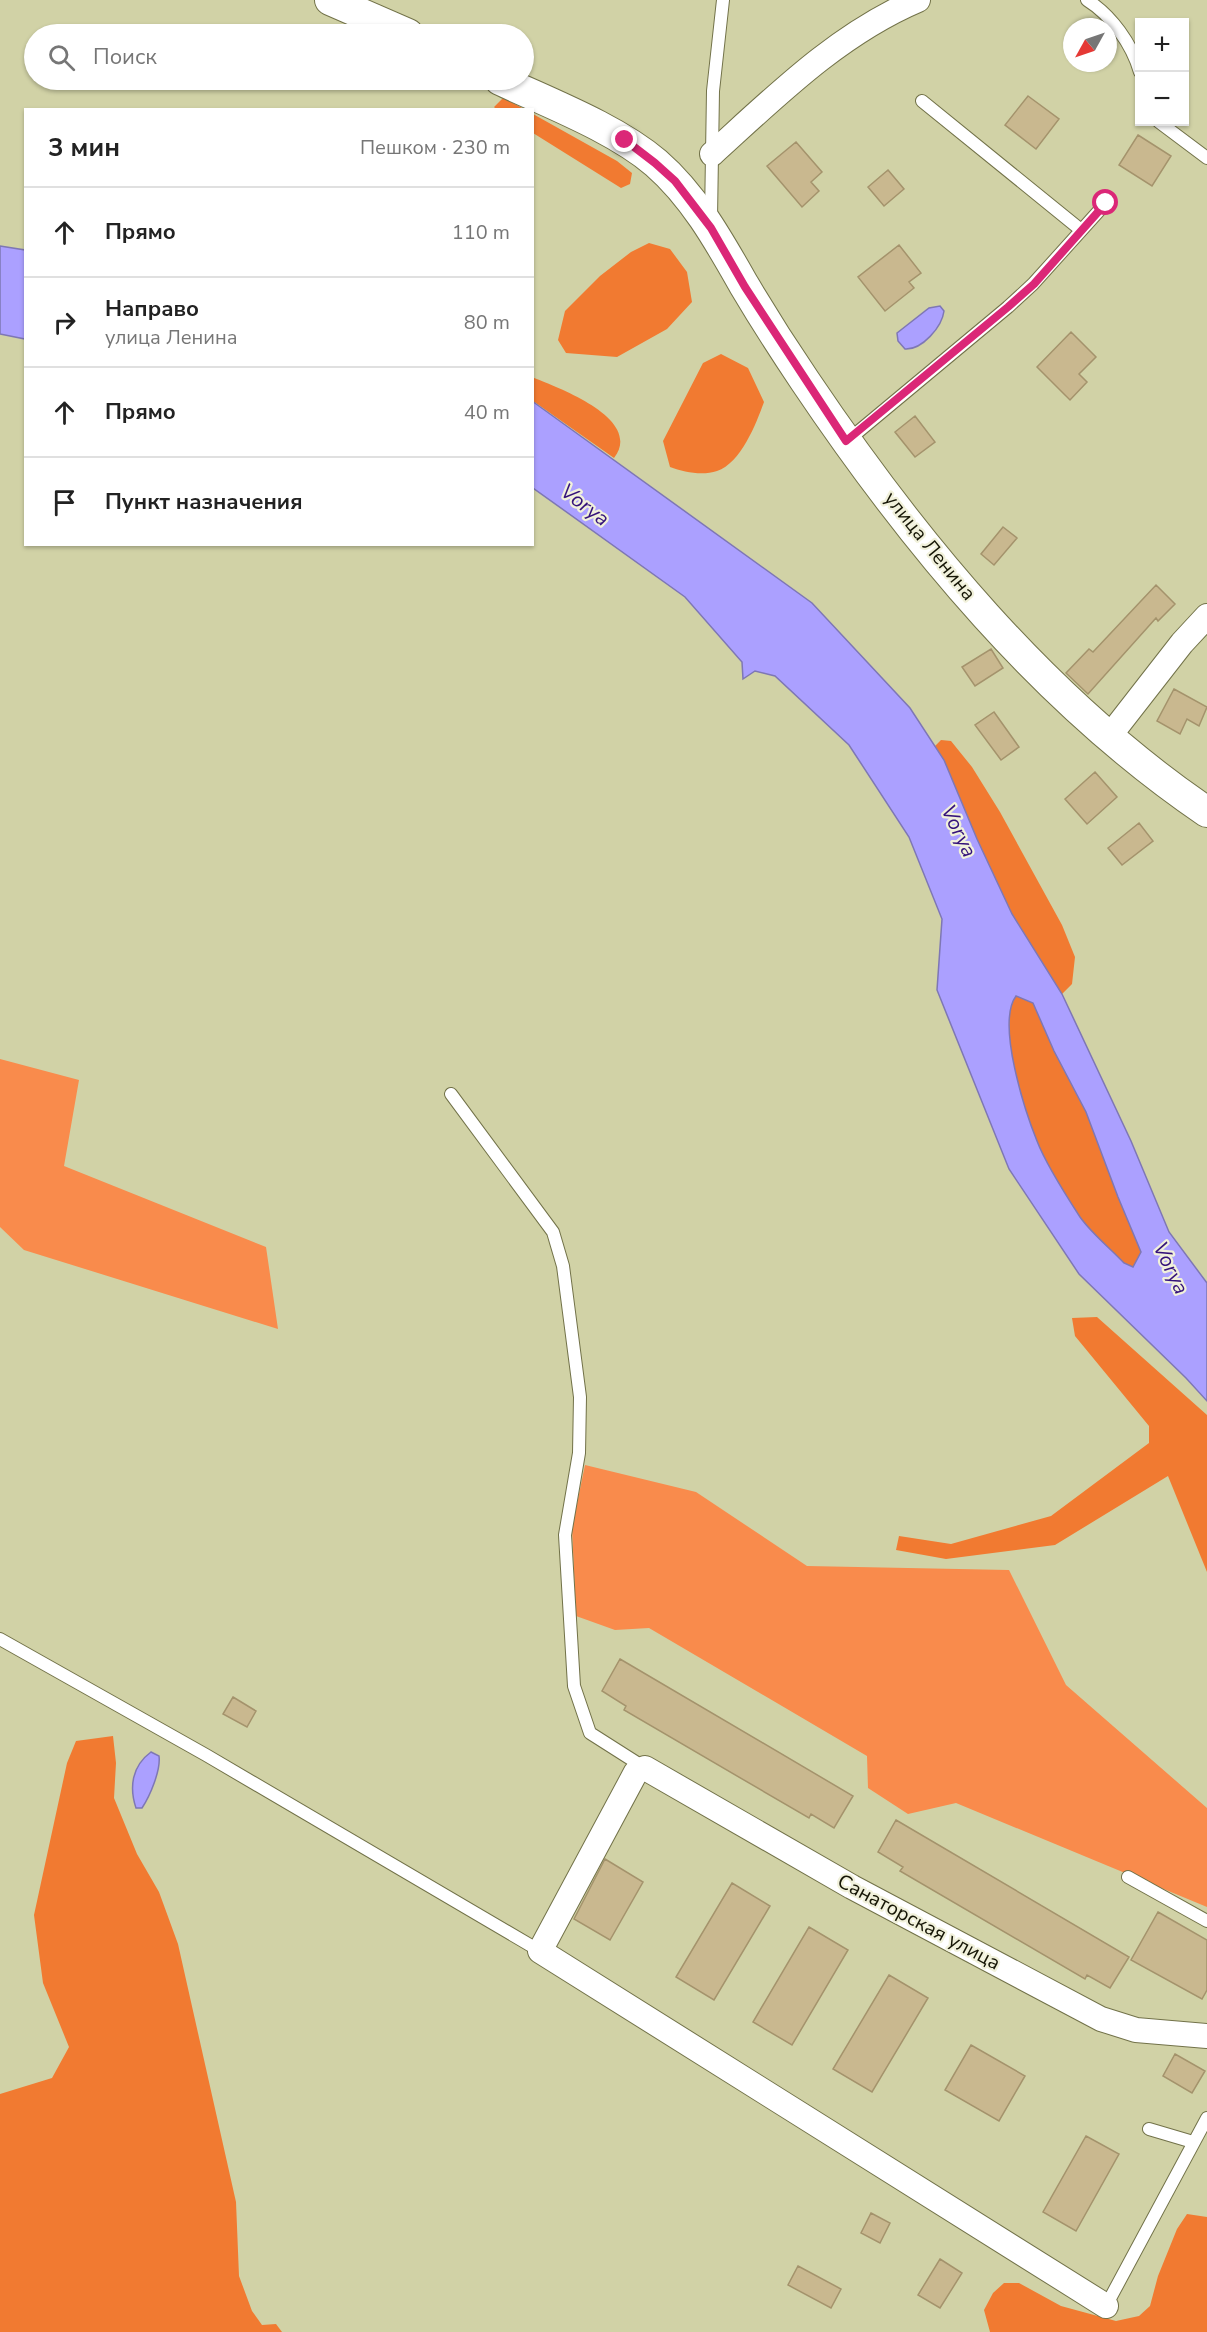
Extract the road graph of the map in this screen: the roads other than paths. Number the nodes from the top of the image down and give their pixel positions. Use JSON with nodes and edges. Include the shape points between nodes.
{"nodes":[{"id":1,"x":330,"y":0,"type":"edge"},
{"id":2,"x":723,"y":0,"type":"edge"},
{"id":3,"x":918,"y":0,"type":"edge"},
{"id":4,"x":1087,"y":0,"type":"edge"},
{"id":5,"x":385,"y":24,"type":"edge"},
{"id":6,"x":1135,"y":58,"type":"edge"},
{"id":7,"x":521,"y":90,"type":"edge"},
{"id":8,"x":922,"y":101,"type":"dead end"},
{"id":9,"x":1164,"y":126,"type":"edge"},
{"id":10,"x":712,"y":154,"type":"junction"},
{"id":11,"x":1207,"y":158,"type":"edge"},
{"id":12,"x":1106,"y":203,"type":"dead end"},
{"id":13,"x":711,"y":228,"type":"junction"},
{"id":14,"x":1081,"y":230,"type":"junction"},
{"id":15,"x":846,"y":441,"type":"junction"},
{"id":16,"x":1207,"y":616,"type":"edge"},
{"id":17,"x":1108,"y":738,"type":"junction"},
{"id":18,"x":1207,"y":813,"type":"edge"},
{"id":19,"x":451,"y":1094,"type":"dead end"},
{"id":20,"x":0,"y":1639,"type":"edge"},
{"id":21,"x":645,"y":1768,"type":"junction"},
{"id":22,"x":1128,"y":1877,"type":"dead end"},
{"id":23,"x":1207,"y":1921,"type":"edge"},
{"id":24,"x":540,"y":1951,"type":"junction"},
{"id":25,"x":1207,"y":2036,"type":"edge"},
{"id":26,"x":1207,"y":2118,"type":"edge"},
{"id":27,"x":1149,"y":2129,"type":"dead end"},
{"id":28,"x":1192,"y":2142,"type":"junction"},
{"id":29,"x":1110,"y":2309,"type":"joint"}],
"edges":[{"from":1,"to":5,"type":"street"},
{"from":2,"to":10,"type":"lane","via":[[713,91]]},
{"from":3,"to":10,"type":"street","via":[[878,19],[812,64]]},
{"from":4,"to":6,"type":"lane","via":[[1110,20]]},
{"from":7,"to":13,"type":"street","name":"улица Ленина","via":[[625,140],[675,181]]},
{"from":8,"to":14,"type":"lane"},
{"from":9,"to":11,"type":"lane"},
{"from":10,"to":13,"type":"lane"},
{"from":12,"to":14,"type":"lane"},
{"from":13,"to":15,"type":"street","name":"улица Ленина"},
{"from":14,"to":15,"type":"lane","via":[[1034,284]]},
{"from":15,"to":17,"type":"street","name":"улица Ленина","via":[[974,601],[1040,675]]},
{"from":16,"to":17,"type":"street"},
{"from":17,"to":18,"type":"street","name":"улица Ленина"},
{"from":19,"to":21,"type":"lane","via":[[553,1232],[563,1266],[580,1397],[579,1453],[565,1535],[574,1686],[590,1732]]},
{"from":20,"to":24,"type":"lane"},
{"from":21,"to":24,"type":"street","via":[[636,1772]]},
{"from":21,"to":25,"type":"street","name":"Санаторская улица","via":[[852,1887],[1101,2019],[1136,2030]]},
{"from":22,"to":23,"type":"lane"},
{"from":24,"to":29,"type":"street"},
{"from":26,"to":28,"type":"lane"},
{"from":27,"to":28,"type":"lane"},
{"from":28,"to":29,"type":"lane"}]}
